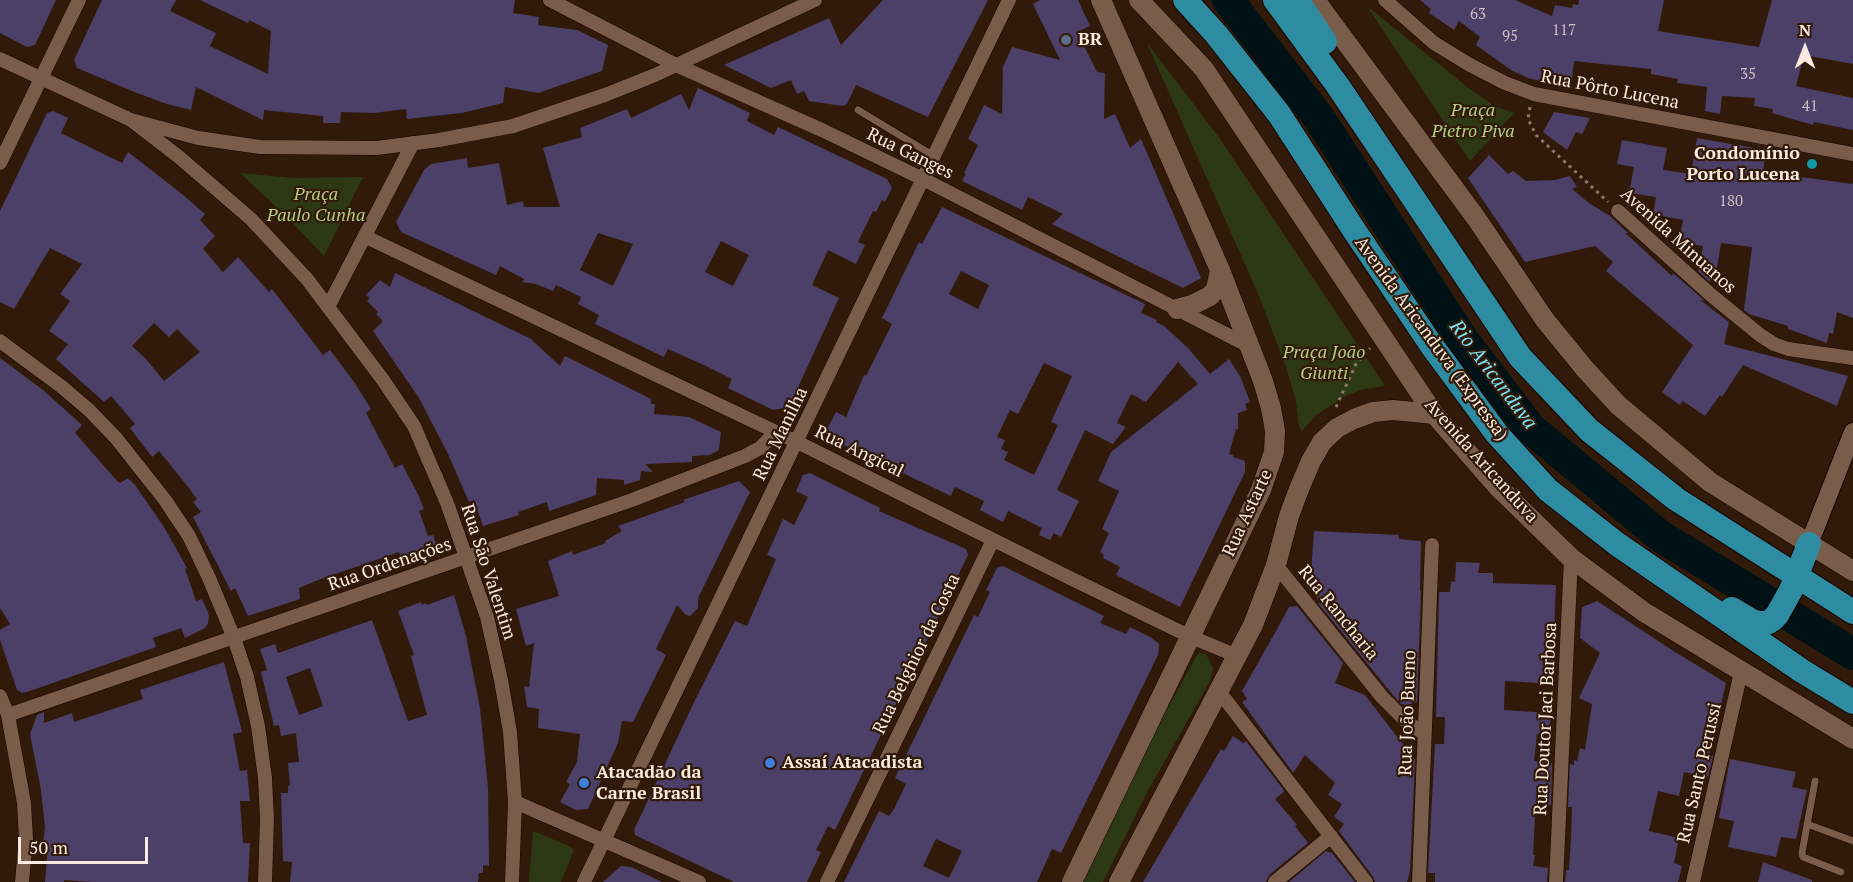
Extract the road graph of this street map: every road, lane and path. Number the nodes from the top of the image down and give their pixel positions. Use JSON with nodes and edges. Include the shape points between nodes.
{"nodes":[{"id":1,"x":79,"y":0,"type":"edge"},
{"id":2,"x":550,"y":0,"type":"edge"},
{"id":3,"x":815,"y":0,"type":"edge"},
{"id":4,"x":1009,"y":0,"type":"edge"},
{"id":5,"x":1101,"y":0,"type":"edge"},
{"id":6,"x":1139,"y":0,"type":"edge"},
{"id":7,"x":1185,"y":0,"type":"edge"},
{"id":8,"x":1275,"y":0,"type":"edge"},
{"id":9,"x":1297,"y":0,"type":"edge"},
{"id":10,"x":1315,"y":0,"type":"edge"},
{"id":11,"x":1384,"y":0,"type":"edge"},
{"id":12,"x":0,"y":59,"type":"edge"},
{"id":13,"x":676,"y":66,"type":"junction"},
{"id":14,"x":42,"y":78,"type":"junction"},
{"id":15,"x":1534,"y":94,"type":"junction"},
{"id":16,"x":858,"y":110,"type":"dead end"},
{"id":17,"x":131,"y":120,"type":"junction"},
{"id":18,"x":413,"y":143,"type":"junction"},
{"id":19,"x":1853,"y":154,"type":"edge"},
{"id":20,"x":934,"y":156,"type":"junction"},
{"id":21,"x":0,"y":163,"type":"edge"},
{"id":22,"x":923,"y":179,"type":"junction"},
{"id":23,"x":1416,"y":202,"type":"junction"},
{"id":24,"x":1618,"y":211,"type":"joint"},
{"id":25,"x":366,"y":237,"type":"junction"},
{"id":26,"x":1220,"y":270,"type":"junction"},
{"id":27,"x":328,"y":307,"type":"junction"},
{"id":28,"x":1177,"y":309,"type":"junction"},
{"id":29,"x":1384,"y":339,"type":"junction"},
{"id":30,"x":0,"y":341,"type":"edge"},
{"id":31,"x":1251,"y":347,"type":"junction"},
{"id":32,"x":1853,"y":358,"type":"edge"},
{"id":33,"x":1434,"y":414,"type":"junction"},
{"id":34,"x":776,"y":432,"type":"junction"},
{"id":35,"x":1853,"y":432,"type":"edge"},
{"id":36,"x":797,"y":442,"type":"junction"},
{"id":37,"x":1323,"y":442,"type":"junction"},
{"id":38,"x":993,"y":540,"type":"junction"},
{"id":39,"x":1617,"y":544,"type":"junction"},
{"id":40,"x":1809,"y":544,"type":"junction"},
{"id":41,"x":1432,"y":545,"type":"dead end"},
{"id":42,"x":466,"y":558,"type":"junction"},
{"id":43,"x":1571,"y":558,"type":"junction"},
{"id":44,"x":1276,"y":564,"type":"junction"},
{"id":45,"x":1853,"y":571,"type":"edge"},
{"id":46,"x":1794,"y":583,"type":"junction"},
{"id":47,"x":1853,"y":612,"type":"edge"},
{"id":48,"x":1189,"y":636,"type":"junction"},
{"id":49,"x":234,"y":638,"type":"junction"},
{"id":50,"x":1237,"y":656,"type":"junction"},
{"id":51,"x":1742,"y":672,"type":"junction"},
{"id":52,"x":1218,"y":690,"type":"junction"},
{"id":53,"x":0,"y":696,"type":"edge"},
{"id":54,"x":1853,"y":702,"type":"edge"},
{"id":55,"x":8,"y":716,"type":"junction"},
{"id":56,"x":1424,"y":733,"type":"junction"},
{"id":57,"x":1853,"y":739,"type":"edge"},
{"id":58,"x":1815,"y":781,"type":"dead end"},
{"id":59,"x":515,"y":802,"type":"junction"},
{"id":60,"x":1808,"y":824,"type":"junction"},
{"id":61,"x":1331,"y":836,"type":"junction"},
{"id":62,"x":604,"y":840,"type":"junction"},
{"id":63,"x":1853,"y":841,"type":"edge"},
{"id":64,"x":1841,"y":872,"type":"dead end"},
{"id":65,"x":22,"y":882,"type":"edge"},
{"id":66,"x":265,"y":882,"type":"edge"},
{"id":67,"x":512,"y":882,"type":"edge"},
{"id":68,"x":584,"y":882,"type":"edge"},
{"id":69,"x":699,"y":882,"type":"edge"},
{"id":70,"x":827,"y":882,"type":"edge"},
{"id":71,"x":1072,"y":882,"type":"edge"},
{"id":72,"x":1119,"y":882,"type":"edge"},
{"id":73,"x":1275,"y":882,"type":"edge"},
{"id":74,"x":1366,"y":882,"type":"edge"},
{"id":75,"x":1419,"y":882,"type":"edge"},
{"id":76,"x":1556,"y":882,"type":"edge"},
{"id":77,"x":1693,"y":882,"type":"edge"}],
"edges":[{"from":1,"to":14,"type":"street"},
{"from":2,"to":13,"type":"street","name":"Rua Ganges"},
{"from":3,"to":13,"type":"street"},
{"from":4,"to":20,"type":"street","name":"Rua Manilha"},
{"from":5,"to":26,"type":"main road","name":"Rua Astarte"},
{"from":6,"to":29,"type":"main road","name":"Avenida Aricanduva","via":[[1204,69]]},
{"from":7,"to":39,"type":"highway","name":"Avenida Aricanduva (Expressa)","via":[[1279,114],[1419,327],[1497,434],[1548,490]]},
{"from":8,"to":23,"type":"highway"},
{"from":9,"to":23,"type":"highway","via":[[1416,176]]},
{"from":10,"to":40,"type":"main road","via":[[1476,218],[1545,320],[1585,369],[1618,405],[1710,482]]},
{"from":11,"to":15,"type":"street","name":"Rua Pôrto Lucena","via":[[1434,43],[1496,79]]},
{"from":12,"to":14,"type":"street"},
{"from":13,"to":18,"type":"street","via":[[513,126]]},
{"from":13,"to":22,"type":"street","name":"Rua Ganges"},
{"from":14,"to":17,"type":"street"},
{"from":14,"to":21,"type":"street"},
{"from":15,"to":19,"type":"street","name":"Rua Pôrto Lucena"},
{"from":15,"to":24,"type":"path","name":"Avenida Minuanos","via":[[1529,126]]},
{"from":16,"to":20,"type":"lane"},
{"from":17,"to":18,"type":"street","via":[[198,138],[260,147],[377,148]]},
{"from":17,"to":27,"type":"street","via":[[250,219]]},
{"from":18,"to":25,"type":"street"},
{"from":20,"to":22,"type":"street","name":"Rua Manilha"},
{"from":22,"to":28,"type":"street","name":"Rua Ganges"},
{"from":22,"to":36,"type":"street","name":"Rua Manilha"},
{"from":23,"to":46,"type":"highway","via":[[1520,357],[1589,430],[1676,499]]},
{"from":24,"to":32,"type":"street","name":"Avenida Minuanos","via":[[1711,296],[1774,344]]},
{"from":25,"to":27,"type":"street"},
{"from":25,"to":34,"type":"street","name":"Rua Angical"},
{"from":26,"to":28,"type":"main road","via":[[1216,289],[1210,296]]},
{"from":26,"to":31,"type":"main road","name":"Rua Astarte"},
{"from":27,"to":42,"type":"street","name":"Rua São Valentim","via":[[414,426]]},
{"from":28,"to":31,"type":"street","name":"Rua Ganges"},
{"from":29,"to":33,"type":"main road","name":"Avenida Aricanduva"},
{"from":29,"to":37,"type":"path","via":[[1366,351],[1356,364]]},
{"from":30,"to":49,"type":"street","via":[[89,410],[141,467],[189,536]]},
{"from":31,"to":48,"type":"main road","name":"Rua Astarte","via":[[1271,408],[1274,452],[1261,490]]},
{"from":33,"to":37,"type":"main road","name":"Rua Astarte","via":[[1373,412],[1337,428]]},
{"from":33,"to":43,"type":"main road","name":"Avenida Aricanduva","via":[[1497,486]]},
{"from":34,"to":36,"type":"street","name":"Rua Angical"},
{"from":34,"to":42,"type":"street","name":"Rua Ordenações","via":[[745,456]]},
{"from":35,"to":40,"type":"street"},
{"from":36,"to":38,"type":"street","name":"Rua Angical"},
{"from":36,"to":62,"type":"street","name":"Rua Manilha"},
{"from":37,"to":44,"type":"main road","name":"Rua Astarte","via":[[1299,489]]},
{"from":38,"to":48,"type":"street","name":"Rua Angical"},
{"from":38,"to":70,"type":"street","name":"Rua Belghior da Costa"},
{"from":39,"to":46,"type":"highway","via":[[1635,545],[1752,621],[1767,623],[1777,615]]},
{"from":39,"to":54,"type":"highway","name":"Avenida Aricanduva (Expressa)"},
{"from":40,"to":45,"type":"main road"},
{"from":40,"to":46,"type":"highway"},
{"from":41,"to":56,"type":"street","name":"Rua João Bueno"},
{"from":42,"to":49,"type":"street","name":"Rua Ordenações"},
{"from":42,"to":59,"type":"street","name":"Rua São Valentim","via":[[487,617],[501,680],[510,732]]},
{"from":43,"to":51,"type":"main road","name":"Avenida Aricanduva","via":[[1644,612]]},
{"from":43,"to":76,"type":"street","name":"Rua Doutor Jaci Barbosa"},
{"from":44,"to":50,"type":"main road","name":"Rua Astarte"},
{"from":44,"to":56,"type":"street","name":"Rua Rancharia","via":[[1382,697]]},
{"from":46,"to":47,"type":"highway"},
{"from":48,"to":50,"type":"street","name":"Rua Angical"},
{"from":48,"to":71,"type":"main road","name":"Rua Astarte"},
{"from":49,"to":55,"type":"street","name":"Rua Ordenações"},
{"from":49,"to":66,"type":"street","via":[[258,726],[265,778]]},
{"from":50,"to":52,"type":"main road","name":"Rua Astarte"},
{"from":51,"to":57,"type":"main road","name":"Avenida Aricanduva"},
{"from":51,"to":77,"type":"street","name":"Rua Santo Perussi"},
{"from":52,"to":61,"type":"street"},
{"from":52,"to":72,"type":"main road","name":"Rua Astarte"},
{"from":53,"to":55,"type":"street"},
{"from":55,"to":65,"type":"street","via":[[24,803]]},
{"from":56,"to":75,"type":"street","name":"Rua João Bueno"},
{"from":58,"to":60,"type":"lane"},
{"from":59,"to":62,"type":"street"},
{"from":59,"to":67,"type":"street","name":"Rua São Valentim"},
{"from":60,"to":63,"type":"lane"},
{"from":60,"to":64,"type":"lane","via":[[1803,857]]},
{"from":61,"to":73,"type":"street"},
{"from":61,"to":74,"type":"street"},
{"from":62,"to":68,"type":"street","name":"Rua Manilha"},
{"from":62,"to":69,"type":"street"}]}
